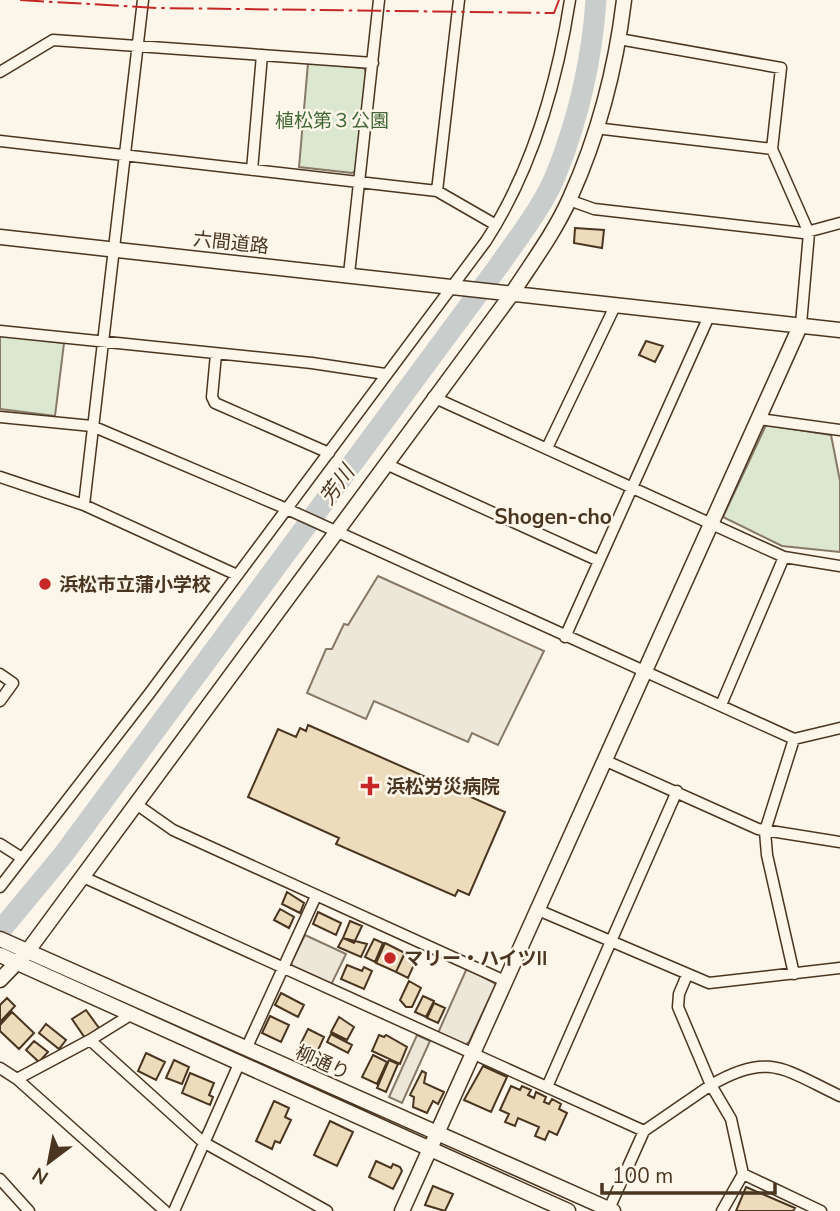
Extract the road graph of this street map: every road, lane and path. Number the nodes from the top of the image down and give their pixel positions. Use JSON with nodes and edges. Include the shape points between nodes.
{"nodes":[{"id":1,"x":143,"y":0,"type":"edge"},
{"id":2,"x":379,"y":0,"type":"edge"},
{"id":3,"x":459,"y":0,"type":"edge"},
{"id":4,"x":568,"y":0,"type":"edge"},
{"id":5,"x":624,"y":0,"type":"edge"},
{"id":6,"x":619,"y":39,"type":"junction"},
{"id":7,"x":138,"y":46,"type":"junction"},
{"id":8,"x":262,"y":55,"type":"junction"},
{"id":9,"x":373,"y":62,"type":"junction"},
{"id":10,"x":0,"y":72,"type":"edge"},
{"id":11,"x":595,"y":128,"type":"junction"},
{"id":12,"x":0,"y":141,"type":"edge"},
{"id":13,"x":772,"y":149,"type":"junction"},
{"id":14,"x":126,"y":156,"type":"junction"},
{"id":15,"x":252,"y":170,"type":"junction"},
{"id":16,"x":359,"y":183,"type":"junction"},
{"id":17,"x":437,"y":191,"type":"junction"},
{"id":18,"x":569,"y":200,"type":"junction"},
{"id":19,"x":840,"y":223,"type":"edge"},
{"id":20,"x":496,"y":225,"type":"junction"},
{"id":21,"x":809,"y":233,"type":"junction"},
{"id":22,"x":0,"y":237,"type":"edge"},
{"id":23,"x":113,"y":248,"type":"junction"},
{"id":24,"x":349,"y":274,"type":"junction"},
{"id":25,"x":454,"y":288,"type":"junction"},
{"id":26,"x":505,"y":295,"type":"junction"},
{"id":27,"x":616,"y":304,"type":"junction"},
{"id":28,"x":710,"y":314,"type":"junction"},
{"id":29,"x":801,"y":324,"type":"junction"},
{"id":30,"x":840,"y":330,"type":"edge"},
{"id":31,"x":0,"y":331,"type":"edge"},
{"id":32,"x":101,"y":343,"type":"junction"},
{"id":33,"x":216,"y":354,"type":"junction"},
{"id":34,"x":385,"y":374,"type":"junction"},
{"id":35,"x":433,"y":397,"type":"junction"},
{"id":36,"x":0,"y":416,"type":"edge"},
{"id":37,"x":759,"y":419,"type":"junction"},
{"id":38,"x":92,"y":426,"type":"junction"},
{"id":39,"x":840,"y":432,"type":"edge"},
{"id":40,"x":548,"y":448,"type":"junction"},
{"id":41,"x":329,"y":453,"type":"junction"},
{"id":42,"x":386,"y":464,"type":"junction"},
{"id":43,"x":0,"y":477,"type":"edge"},
{"id":44,"x":633,"y":488,"type":"junction"},
{"id":45,"x":83,"y":505,"type":"junction"},
{"id":46,"x":289,"y":510,"type":"junction"},
{"id":47,"x":710,"y":523,"type":"junction"},
{"id":48,"x":333,"y":530,"type":"junction"},
{"id":49,"x":784,"y":557,"type":"junction"},
{"id":50,"x":599,"y":561,"type":"junction"},
{"id":51,"x":840,"y":566,"type":"edge"},
{"id":52,"x":237,"y":575,"type":"junction"},
{"id":53,"x":565,"y":637,"type":"junction"},
{"id":54,"x":643,"y":673,"type":"junction"},
{"id":55,"x":0,"y":674,"type":"edge"},
{"id":56,"x":0,"y":701,"type":"edge"},
{"id":57,"x":721,"y":705,"type":"junction"},
{"id":58,"x":840,"y":728,"type":"edge"},
{"id":59,"x":794,"y":739,"type":"junction"},
{"id":60,"x":604,"y":760,"type":"junction"},
{"id":61,"x":677,"y":791,"type":"junction"},
{"id":62,"x":136,"y":804,"type":"junction"},
{"id":63,"x":765,"y":831,"type":"junction"},
{"id":64,"x":840,"y":842,"type":"edge"},
{"id":65,"x":0,"y":844,"type":"edge"},
{"id":66,"x":22,"y":858,"type":"junction"},
{"id":67,"x":83,"y":877,"type":"junction"},
{"id":68,"x":0,"y":887,"type":"edge"},
{"id":69,"x":316,"y":896,"type":"junction"},
{"id":70,"x":538,"y":910,"type":"junction"},
{"id":71,"x":0,"y":939,"type":"edge"},
{"id":72,"x":612,"y":943,"type":"junction"},
{"id":73,"x":14,"y":955,"type":"edge"},
{"id":74,"x":282,"y":968,"type":"junction"},
{"id":75,"x":840,"y":968,"type":"edge"},
{"id":76,"x":794,"y":974,"type":"junction"},
{"id":77,"x":687,"y":975,"type":"junction"},
{"id":78,"x":0,"y":980,"type":"edge"},
{"id":79,"x":505,"y":981,"type":"junction"},
{"id":80,"x":132,"y":1014,"type":"junction"},
{"id":81,"x":90,"y":1040,"type":"junction"},
{"id":82,"x":246,"y":1049,"type":"junction"},
{"id":83,"x":472,"y":1053,"type":"junction"},
{"id":84,"x":239,"y":1064,"type":"junction"},
{"id":85,"x":0,"y":1068,"type":"edge"},
{"id":86,"x":17,"y":1079,"type":"junction"},
{"id":87,"x":711,"y":1085,"type":"junction"},
{"id":88,"x":548,"y":1087,"type":"junction"},
{"id":89,"x":840,"y":1096,"type":"edge"},
{"id":90,"x":644,"y":1131,"type":"junction"},
{"id":91,"x":436,"y":1134,"type":"junction"},
{"id":92,"x":203,"y":1142,"type":"junction"},
{"id":93,"x":430,"y":1149,"type":"junction"},
{"id":94,"x":743,"y":1174,"type":"junction"},
{"id":95,"x":0,"y":1178,"type":"edge"},
{"id":96,"x":26,"y":1210,"type":"edge"},
{"id":97,"x":610,"y":1210,"type":"edge"},
{"id":98,"x":165,"y":1211,"type":"edge"},
{"id":99,"x":174,"y":1211,"type":"edge"},
{"id":100,"x":327,"y":1211,"type":"edge"},
{"id":101,"x":402,"y":1211,"type":"edge"},
{"id":102,"x":568,"y":1211,"type":"edge"},
{"id":103,"x":722,"y":1211,"type":"edge"},
{"id":104,"x":821,"y":1211,"type":"edge"}],
"edges":[{"from":1,"to":7,"type":"street"},
{"from":2,"to":9,"type":"street"},
{"from":3,"to":17,"type":"street"},
{"from":4,"to":20,"type":"street","via":[[560,61],[538,130]]},
{"from":5,"to":6,"type":"street"},
{"from":6,"to":11,"type":"street"},
{"from":6,"to":13,"type":"street","via":[[781,68]]},
{"from":7,"to":8,"type":"street"},
{"from":7,"to":10,"type":"street","via":[[53,40]]},
{"from":7,"to":14,"type":"street"},
{"from":8,"to":9,"type":"street"},
{"from":8,"to":15,"type":"street"},
{"from":9,"to":16,"type":"street"},
{"from":11,"to":13,"type":"street"},
{"from":11,"to":18,"type":"street"},
{"from":12,"to":14,"type":"street"},
{"from":13,"to":21,"type":"street"},
{"from":14,"to":15,"type":"street"},
{"from":14,"to":23,"type":"street"},
{"from":15,"to":16,"type":"street"},
{"from":16,"to":17,"type":"street"},
{"from":16,"to":24,"type":"street"},
{"from":17,"to":20,"type":"street"},
{"from":18,"to":21,"type":"street","via":[[594,209]]},
{"from":18,"to":26,"type":"street"},
{"from":19,"to":21,"type":"street"},
{"from":20,"to":25,"type":"street"},
{"from":21,"to":29,"type":"street"},
{"from":22,"to":23,"type":"street","name":"六間道路"},
{"from":23,"to":24,"type":"street","name":"六間道路"},
{"from":23,"to":32,"type":"street"},
{"from":24,"to":25,"type":"street","name":"六間道路"},
{"from":25,"to":26,"type":"street","name":"六間道路"},
{"from":25,"to":34,"type":"street"},
{"from":26,"to":27,"type":"street"},
{"from":26,"to":35,"type":"street"},
{"from":27,"to":28,"type":"street"},
{"from":27,"to":40,"type":"street"},
{"from":28,"to":29,"type":"street"},
{"from":28,"to":44,"type":"street"},
{"from":29,"to":30,"type":"street"},
{"from":29,"to":37,"type":"street"},
{"from":31,"to":32,"type":"street"},
{"from":32,"to":33,"type":"street"},
{"from":32,"to":38,"type":"street"},
{"from":33,"to":34,"type":"street"},
{"from":33,"to":41,"type":"street","via":[[212,400]]},
{"from":34,"to":41,"type":"street"},
{"from":35,"to":40,"type":"street"},
{"from":35,"to":42,"type":"street"},
{"from":36,"to":38,"type":"street"},
{"from":37,"to":39,"type":"street"},
{"from":37,"to":47,"type":"street"},
{"from":38,"to":45,"type":"street"},
{"from":38,"to":46,"type":"street"},
{"from":40,"to":44,"type":"street"},
{"from":41,"to":46,"type":"street"},
{"from":42,"to":48,"type":"street"},
{"from":42,"to":50,"type":"street"},
{"from":43,"to":45,"type":"street"},
{"from":44,"to":47,"type":"street"},
{"from":44,"to":50,"type":"street"},
{"from":45,"to":52,"type":"street"},
{"from":46,"to":48,"type":"street"},
{"from":46,"to":52,"type":"street"},
{"from":47,"to":49,"type":"street"},
{"from":47,"to":54,"type":"street"},
{"from":48,"to":53,"type":"street"},
{"from":48,"to":62,"type":"street"},
{"from":49,"to":51,"type":"street"},
{"from":49,"to":57,"type":"street"},
{"from":50,"to":53,"type":"street"},
{"from":52,"to":66,"type":"street"},
{"from":53,"to":54,"type":"street"},
{"from":54,"to":57,"type":"street"},
{"from":54,"to":60,"type":"street"},
{"from":55,"to":56,"type":"street","via":[[13,683]]},
{"from":57,"to":59,"type":"street"},
{"from":58,"to":59,"type":"street"},
{"from":59,"to":63,"type":"street"},
{"from":60,"to":61,"type":"street"},
{"from":60,"to":70,"type":"street"},
{"from":61,"to":63,"type":"street"},
{"from":61,"to":72,"type":"street"},
{"from":62,"to":67,"type":"street"},
{"from":62,"to":69,"type":"street","via":[[173,830]]},
{"from":63,"to":64,"type":"street"},
{"from":63,"to":76,"type":"street"},
{"from":65,"to":66,"type":"street"},
{"from":66,"to":68,"type":"street"},
{"from":67,"to":73,"type":"street"},
{"from":67,"to":74,"type":"street"},
{"from":69,"to":74,"type":"street"},
{"from":69,"to":79,"type":"street"},
{"from":70,"to":72,"type":"street"},
{"from":70,"to":79,"type":"street"},
{"from":71,"to":73,"type":"street"},
{"from":72,"to":77,"type":"street"},
{"from":72,"to":88,"type":"street"},
{"from":73,"to":78,"type":"street"},
{"from":73,"to":80,"type":"street","name":"柳通り"},
{"from":73,"to":82,"type":"street","name":"柳通り"},
{"from":74,"to":82,"type":"street"},
{"from":74,"to":83,"type":"street"},
{"from":75,"to":76,"type":"street"},
{"from":76,"to":77,"type":"street","via":[[713,984]]},
{"from":77,"to":87,"type":"street","via":[[678,1007]]},
{"from":79,"to":83,"type":"street"},
{"from":80,"to":81,"type":"street"},
{"from":80,"to":84,"type":"street","name":"柳通り"},
{"from":81,"to":86,"type":"street"},
{"from":81,"to":92,"type":"street"},
{"from":82,"to":91,"type":"street","name":"柳通り"},
{"from":83,"to":88,"type":"street"},
{"from":83,"to":91,"type":"street"},
{"from":84,"to":92,"type":"street"},
{"from":84,"to":93,"type":"street","name":"柳通り"},
{"from":85,"to":86,"type":"street"},
{"from":86,"to":98,"type":"street"},
{"from":87,"to":89,"type":"street","via":[[735,1071],[763,1065]]},
{"from":87,"to":90,"type":"street"},
{"from":87,"to":94,"type":"street","via":[[731,1119]]},
{"from":88,"to":90,"type":"street"},
{"from":90,"to":97,"type":"street"},
{"from":91,"to":93,"type":"street"},
{"from":91,"to":97,"type":"street","name":"柳通り"},
{"from":92,"to":99,"type":"street"},
{"from":92,"to":100,"type":"street"},
{"from":93,"to":101,"type":"street"},
{"from":93,"to":102,"type":"street","name":"柳通り"},
{"from":94,"to":103,"type":"street"},
{"from":94,"to":104,"type":"street"},
{"from":95,"to":96,"type":"street"}]}
